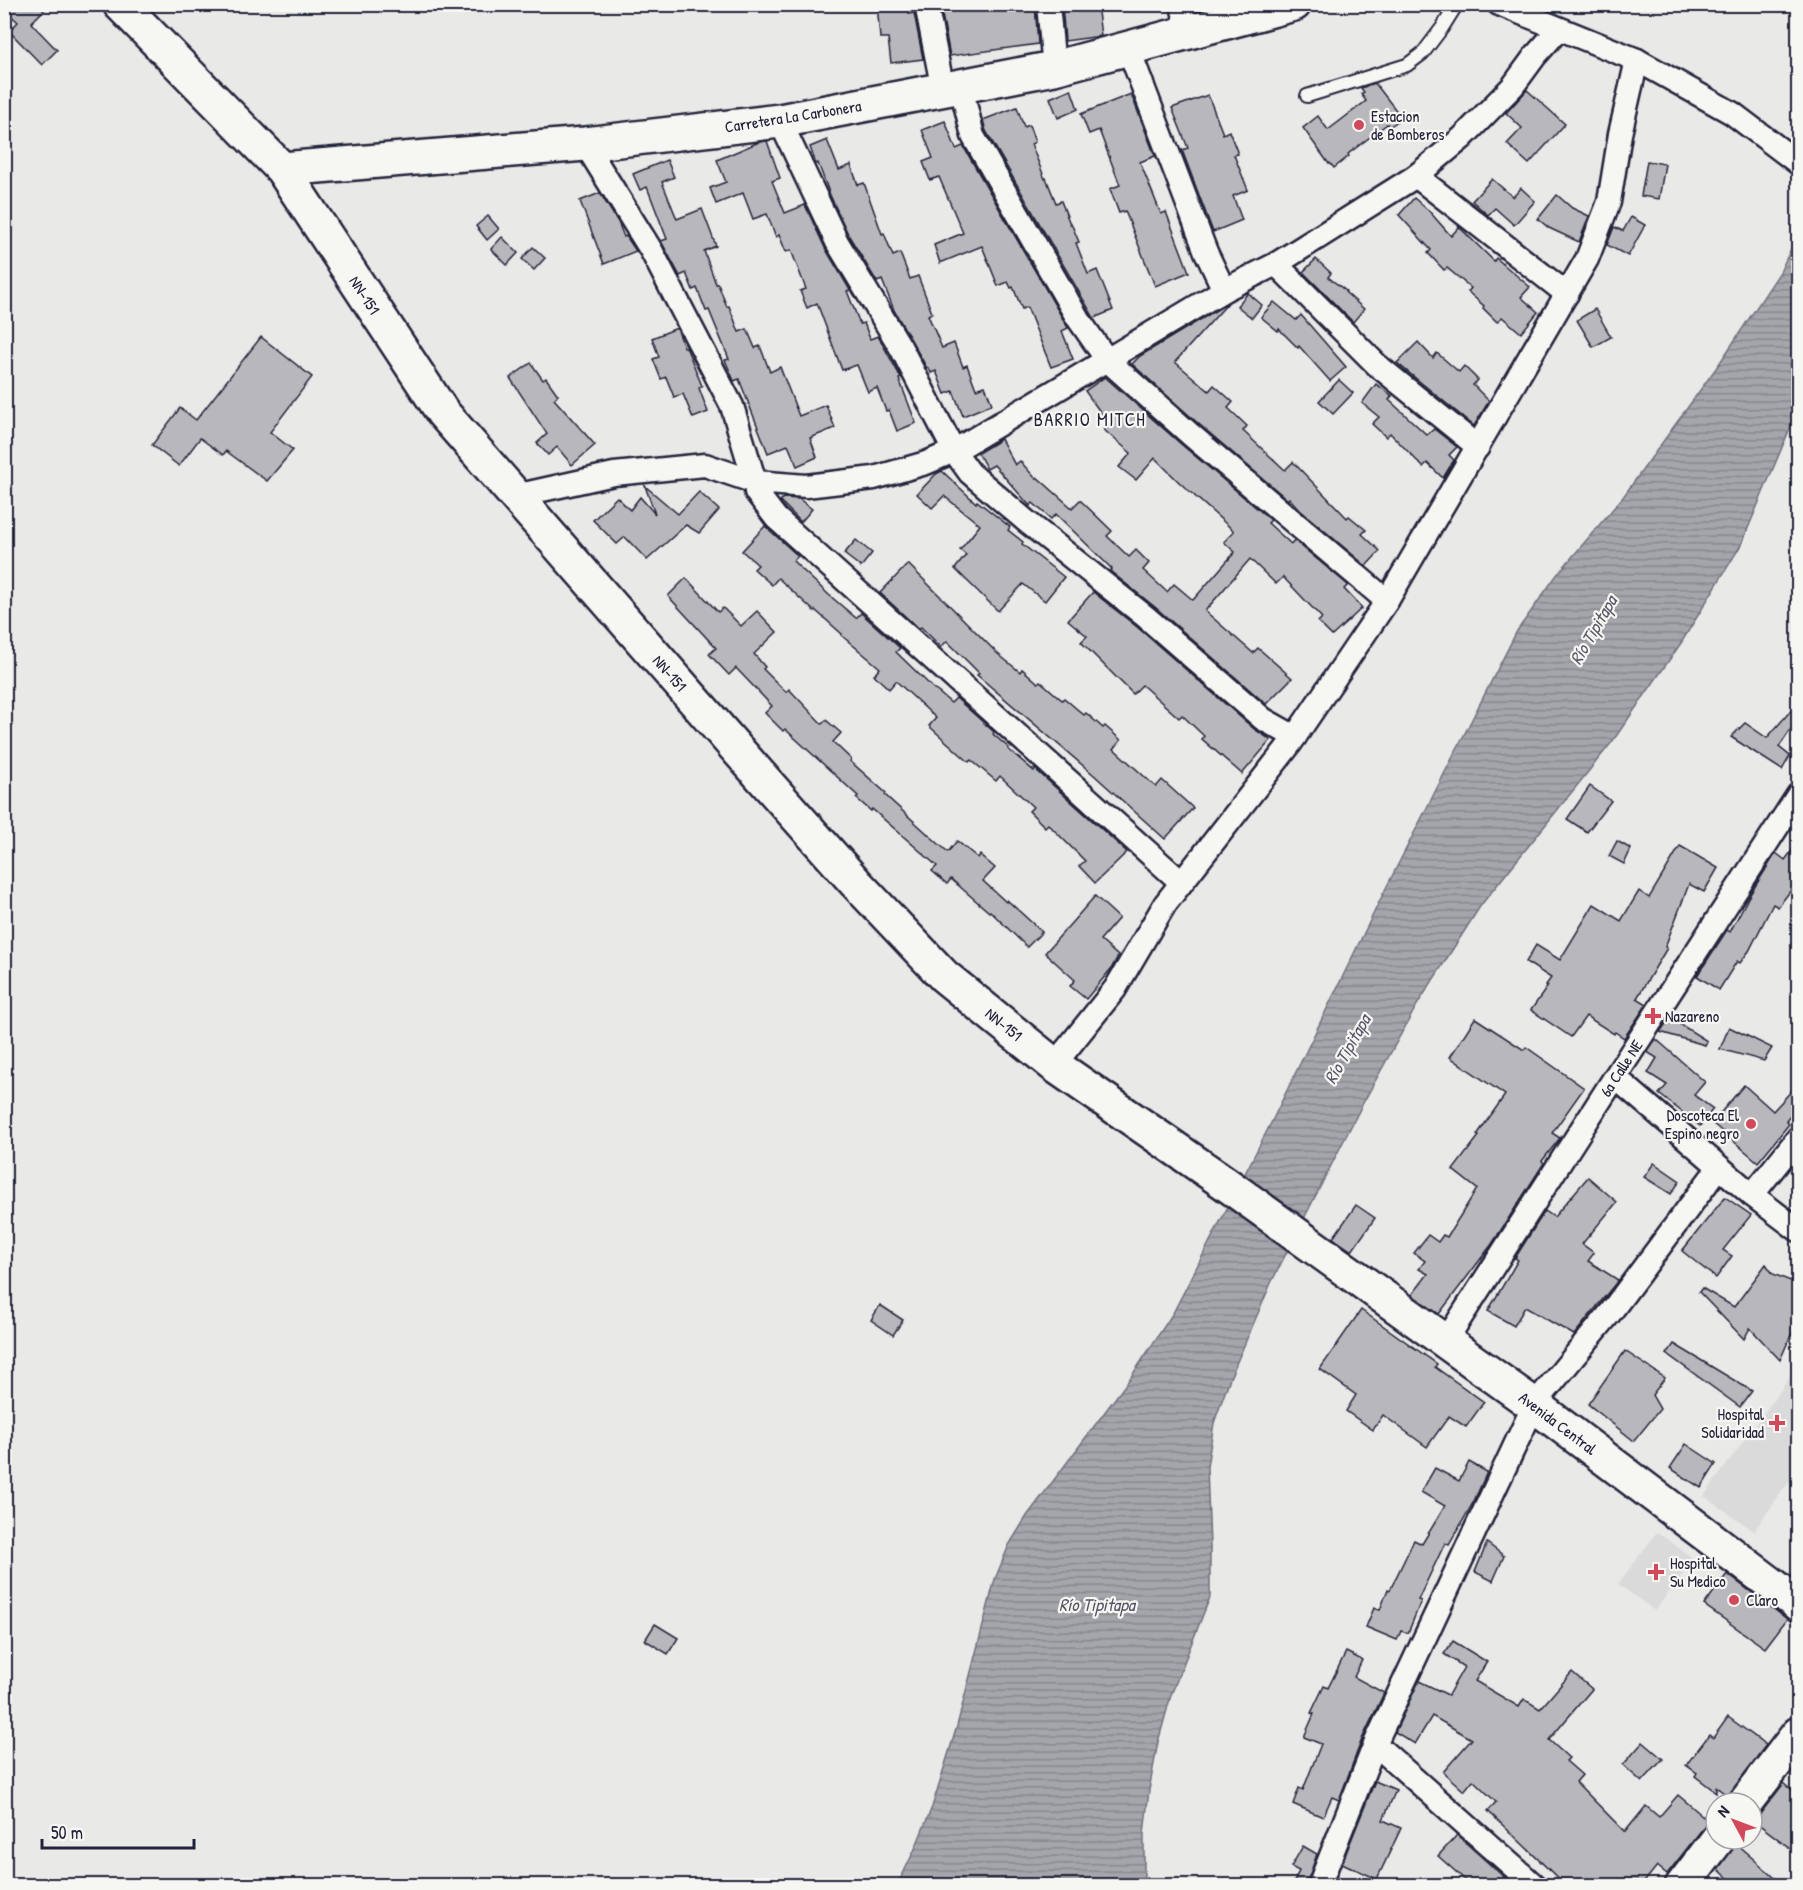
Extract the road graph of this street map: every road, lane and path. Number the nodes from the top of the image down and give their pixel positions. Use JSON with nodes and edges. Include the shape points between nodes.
{"nodes":[{"id":1,"x":120,"y":4,"type":"edge"},
{"id":2,"x":926,"y":4,"type":"edge"},
{"id":3,"x":1048,"y":4,"type":"edge"},
{"id":4,"x":1294,"y":4,"type":"edge"},
{"id":5,"x":1458,"y":4,"type":"edge"},
{"id":6,"x":1499,"y":4,"type":"edge"},
{"id":7,"x":1185,"y":19,"type":"edge"},
{"id":8,"x":1559,"y":29,"type":"junction"},
{"id":9,"x":1129,"y":50,"type":"junction"},
{"id":10,"x":1637,"y":60,"type":"junction"},
{"id":11,"x":1054,"y":68,"type":"junction"},
{"id":12,"x":952,"y":88,"type":"junction"},
{"id":13,"x":1307,"y":96,"type":"dead end"},
{"id":14,"x":780,"y":121,"type":"junction"},
{"id":15,"x":585,"y":144,"type":"junction"},
{"id":16,"x":1798,"y":163,"type":"edge"},
{"id":17,"x":282,"y":169,"type":"junction"},
{"id":18,"x":1416,"y":176,"type":"junction"},
{"id":19,"x":1275,"y":264,"type":"junction"},
{"id":20,"x":1224,"y":290,"type":"junction"},
{"id":21,"x":1567,"y":294,"type":"junction"},
{"id":22,"x":1107,"y":360,"type":"junction"},
{"id":23,"x":1478,"y":447,"type":"junction"},
{"id":24,"x":954,"y":451,"type":"junction"},
{"id":25,"x":755,"y":482,"type":"junction"},
{"id":26,"x":515,"y":496,"type":"junction"},
{"id":27,"x":1387,"y":601,"type":"junction"},
{"id":28,"x":1294,"y":737,"type":"junction"},
{"id":29,"x":1798,"y":795,"type":"edge"},
{"id":30,"x":1181,"y":882,"type":"junction"},
{"id":31,"x":1054,"y":1065,"type":"junction"},
{"id":32,"x":1615,"y":1077,"type":"junction"},
{"id":33,"x":1798,"y":1138,"type":"edge"},
{"id":34,"x":1719,"y":1167,"type":"junction"},
{"id":35,"x":1752,"y":1195,"type":"junction"},
{"id":36,"x":1798,"y":1230,"type":"edge"},
{"id":37,"x":1314,"y":1247,"type":"joint"},
{"id":38,"x":1445,"y":1342,"type":"junction"},
{"id":39,"x":1534,"y":1405,"type":"junction"},
{"id":40,"x":1798,"y":1604,"type":"edge"},
{"id":41,"x":1798,"y":1734,"type":"edge"},
{"id":42,"x":1375,"y":1744,"type":"junction"},
{"id":43,"x":1754,"y":1791,"type":"edge"},
{"id":44,"x":1709,"y":1851,"type":"edge"},
{"id":45,"x":1320,"y":1886,"type":"edge"},
{"id":46,"x":1535,"y":1886,"type":"edge"},
{"id":47,"x":1682,"y":1886,"type":"edge"}],
"edges":[{"from":1,"to":17,"type":"street","name":"NN-151","number":"NN-151"},
{"from":2,"to":12,"type":"street"},
{"from":3,"to":11,"type":"street"},
{"from":4,"to":7,"type":"street","name":"Carretera La Carbonera"},
{"from":5,"to":13,"type":"lane","via":[[1424,53],[1407,65]]},
{"from":6,"to":8,"type":"street"},
{"from":7,"to":9,"type":"street","name":"Carretera La Carbonera"},
{"from":8,"to":10,"type":"street"},
{"from":8,"to":18,"type":"street","via":[[1513,86],[1462,138]]},
{"from":9,"to":11,"type":"street","name":"Carretera La Carbonera"},
{"from":9,"to":20,"type":"street"},
{"from":10,"to":16,"type":"street","via":[[1732,113]]},
{"from":10,"to":21,"type":"street","via":[[1609,201],[1587,260]]},
{"from":11,"to":12,"type":"street","name":"Carretera La Carbonera"},
{"from":12,"to":14,"type":"street","name":"Carretera La Carbonera"},
{"from":12,"to":22,"type":"street","via":[[973,136],[1077,317]]},
{"from":14,"to":15,"type":"street","name":"Carretera La Carbonera"},
{"from":14,"to":24,"type":"street","via":[[837,242],[901,348]]},
{"from":15,"to":17,"type":"street","name":"Carretera La Carbonera"},
{"from":15,"to":25,"type":"street","via":[[651,250],[732,406]]},
{"from":17,"to":26,"type":"street","name":"NN-151","number":"NN-151","via":[[443,413]]},
{"from":18,"to":19,"type":"street"},
{"from":18,"to":21,"type":"street"},
{"from":19,"to":20,"type":"street"},
{"from":19,"to":23,"type":"street","via":[[1377,364]]},
{"from":20,"to":22,"type":"street"},
{"from":21,"to":23,"type":"street"},
{"from":22,"to":24,"type":"street"},
{"from":22,"to":27,"type":"street"},
{"from":23,"to":27,"type":"street"},
{"from":24,"to":25,"type":"street","via":[[874,478],[806,486]]},
{"from":24,"to":28,"type":"street","via":[[970,473],[1026,521],[1146,617],[1263,719]]},
{"from":25,"to":26,"type":"street","via":[[705,465],[614,474]]},
{"from":25,"to":30,"type":"street","via":[[756,492],[776,518]]},
{"from":26,"to":31,"type":"street","name":"NN-151","number":"NN-151","via":[[920,951],[944,976]]},
{"from":27,"to":28,"type":"street"},
{"from":28,"to":30,"type":"street"},
{"from":29,"to":32,"type":"street","name":"6a Calle NE"},
{"from":30,"to":31,"type":"street","via":[[1115,989]]},
{"from":31,"to":37,"type":"street","name":"NN-151","number":"NN-151"},
{"from":32,"to":34,"type":"street"},
{"from":32,"to":38,"type":"street","name":"6a Calle NE"},
{"from":33,"to":35,"type":"street"},
{"from":34,"to":35,"type":"street"},
{"from":34,"to":39,"type":"street","via":[[1610,1313]]},
{"from":35,"to":36,"type":"street"},
{"from":37,"to":38,"type":"street","name":"Avenida Central","number":"NN-151"},
{"from":38,"to":39,"type":"street","name":"Avenida Central","number":"NN-151"},
{"from":39,"to":40,"type":"street","name":"Avenida Central","number":"NN-151"},
{"from":39,"to":42,"type":"street"},
{"from":41,"to":43,"type":"street"},
{"from":42,"to":45,"type":"street"},
{"from":42,"to":46,"type":"street"},
{"from":44,"to":47,"type":"street"}]}
